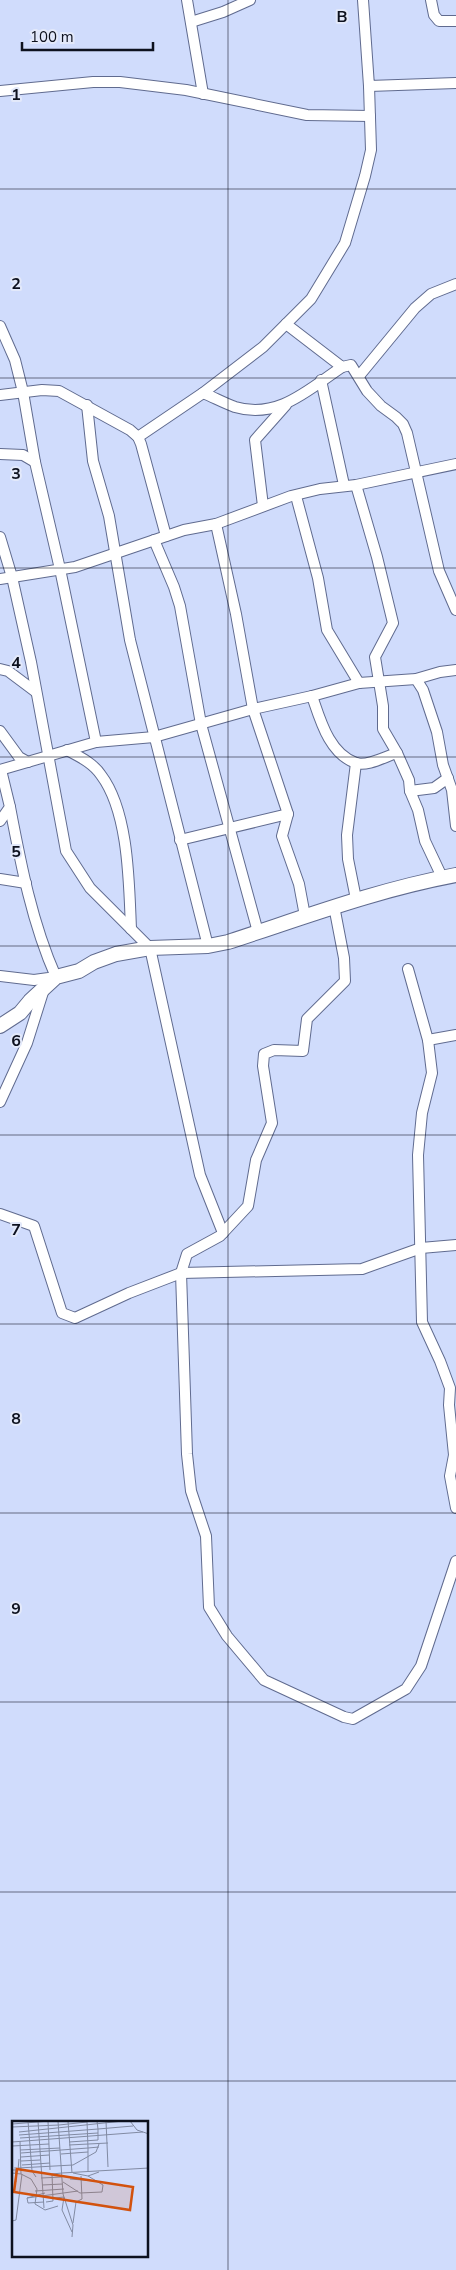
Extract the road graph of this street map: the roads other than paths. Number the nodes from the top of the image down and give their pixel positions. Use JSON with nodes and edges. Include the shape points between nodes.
{"nodes":[{"id":1,"x":187,"y":0,"type":"edge"},
{"id":2,"x":250,"y":0,"type":"edge"},
{"id":3,"x":363,"y":0,"type":"edge"},
{"id":4,"x":431,"y":0,"type":"edge"},
{"id":5,"x":456,"y":21,"type":"edge"},
{"id":6,"x":191,"y":22,"type":"junction"},
{"id":7,"x":456,"y":83,"type":"edge"},
{"id":8,"x":369,"y":86,"type":"junction"},
{"id":9,"x":0,"y":91,"type":"edge"},
{"id":10,"x":203,"y":94,"type":"junction"},
{"id":11,"x":370,"y":116,"type":"junction"},
{"id":12,"x":456,"y":284,"type":"edge"},
{"id":13,"x":286,"y":324,"type":"junction"},
{"id":14,"x":0,"y":326,"type":"edge"},
{"id":15,"x":342,"y":367,"type":"junction"},
{"id":16,"x":359,"y":376,"type":"junction"},
{"id":17,"x":321,"y":380,"type":"junction"},
{"id":18,"x":23,"y":392,"type":"junction"},
{"id":19,"x":203,"y":393,"type":"junction"},
{"id":20,"x":0,"y":395,"type":"edge"},
{"id":21,"x":286,"y":404,"type":"junction"},
{"id":22,"x":87,"y":405,"type":"junction"},
{"id":23,"x":138,"y":437,"type":"junction"},
{"id":24,"x":0,"y":454,"type":"edge"},
{"id":25,"x":35,"y":462,"type":"junction"},
{"id":26,"x":456,"y":464,"type":"edge"},
{"id":27,"x":417,"y":472,"type":"junction"},
{"id":28,"x":344,"y":485,"type":"junction"},
{"id":29,"x":356,"y":485,"type":"junction"},
{"id":30,"x":296,"y":496,"type":"junction"},
{"id":31,"x":263,"y":506,"type":"junction"},
{"id":32,"x":216,"y":524,"type":"junction"},
{"id":33,"x":166,"y":536,"type":"junction"},
{"id":34,"x":0,"y":537,"type":"edge"},
{"id":35,"x":154,"y":540,"type":"junction"},
{"id":36,"x":115,"y":554,"type":"junction"},
{"id":37,"x":60,"y":569,"type":"junction"},
{"id":38,"x":12,"y":577,"type":"junction"},
{"id":39,"x":0,"y":579,"type":"edge"},
{"id":40,"x":456,"y":610,"type":"edge"},
{"id":41,"x":0,"y":669,"type":"edge"},
{"id":42,"x":456,"y":670,"type":"edge"},
{"id":43,"x":416,"y":679,"type":"junction"},
{"id":44,"x":378,"y":682,"type":"junction"},
{"id":45,"x":359,"y":683,"type":"junction"},
{"id":46,"x":36,"y":692,"type":"junction"},
{"id":47,"x":312,"y":696,"type":"junction"},
{"id":48,"x":253,"y":709,"type":"junction"},
{"id":49,"x":201,"y":724,"type":"junction"},
{"id":50,"x":0,"y":732,"type":"edge"},
{"id":51,"x":154,"y":736,"type":"junction"},
{"id":52,"x":96,"y":742,"type":"junction"},
{"id":53,"x":67,"y":750,"type":"junction"},
{"id":54,"x":397,"y":753,"type":"junction"},
{"id":55,"x":48,"y":756,"type":"junction"},
{"id":56,"x":28,"y":762,"type":"junction"},
{"id":57,"x":356,"y":763,"type":"junction"},
{"id":58,"x":0,"y":770,"type":"edge"},
{"id":59,"x":448,"y":778,"type":"junction"},
{"id":60,"x":410,"y":792,"type":"junction"},
{"id":61,"x":10,"y":807,"type":"junction"},
{"id":62,"x":288,"y":814,"type":"junction"},
{"id":63,"x":0,"y":821,"type":"edge"},
{"id":64,"x":456,"y":826,"type":"edge"},
{"id":65,"x":228,"y":828,"type":"junction"},
{"id":66,"x":180,"y":840,"type":"junction"},
{"id":67,"x":449,"y":876,"type":"edge"},
{"id":68,"x":0,"y":879,"type":"edge"},
{"id":69,"x":26,"y":883,"type":"junction"},
{"id":70,"x":356,"y":899,"type":"junction"},
{"id":71,"x":334,"y":906,"type":"junction"},
{"id":72,"x":305,"y":916,"type":"junction"},
{"id":73,"x":131,"y":929,"type":"junction"},
{"id":74,"x":258,"y":932,"type":"junction"},
{"id":75,"x":208,"y":946,"type":"junction"},
{"id":76,"x":150,"y":948,"type":"junction"},
{"id":77,"x":408,"y":969,"type":"dead end"},
{"id":78,"x":0,"y":976,"type":"edge"},
{"id":79,"x":56,"y":977,"type":"junction"},
{"id":80,"x":44,"y":986,"type":"junction"},
{"id":81,"x":0,"y":1026,"type":"edge"},
{"id":82,"x":456,"y":1035,"type":"edge"},
{"id":83,"x":428,"y":1040,"type":"junction"},
{"id":84,"x":0,"y":1102,"type":"edge"},
{"id":85,"x":0,"y":1214,"type":"edge"},
{"id":86,"x":223,"y":1233,"type":"junction"},
{"id":87,"x":456,"y":1245,"type":"edge"},
{"id":88,"x":421,"y":1248,"type":"junction"},
{"id":89,"x":181,"y":1273,"type":"junction"},
{"id":90,"x":456,"y":1508,"type":"edge"},
{"id":91,"x":456,"y":1561,"type":"edge"}],
"edges":[{"from":1,"to":6,"type":"street"},
{"from":2,"to":6,"type":"street"},
{"from":3,"to":8,"type":"street"},
{"from":4,"to":5,"type":"street","via":[[434,15],[439,21]]},
{"from":6,"to":10,"type":"street"},
{"from":7,"to":8,"type":"street"},
{"from":8,"to":11,"type":"street"},
{"from":9,"to":10,"type":"street","via":[[120,82]]},
{"from":10,"to":11,"type":"street","via":[[307,116]]},
{"from":11,"to":13,"type":"street","via":[[370,150],[345,243],[311,299]]},
{"from":12,"to":16,"type":"street","via":[[431,294],[415,308]]},
{"from":13,"to":15,"type":"street"},
{"from":13,"to":19,"type":"street","via":[[263,347]]},
{"from":14,"to":18,"type":"street"},
{"from":15,"to":16,"type":"street","via":[[351,365]]},
{"from":15,"to":17,"type":"street"},
{"from":16,"to":27,"type":"street","via":[[367,391],[403,424]]},
{"from":17,"to":21,"type":"street"},
{"from":17,"to":28,"type":"street"},
{"from":18,"to":20,"type":"street"},
{"from":18,"to":22,"type":"street","via":[[59,391]]},
{"from":18,"to":25,"type":"street"},
{"from":19,"to":21,"type":"street","via":[[248,410]]},
{"from":19,"to":23,"type":"street"},
{"from":21,"to":31,"type":"street","via":[[255,440]]},
{"from":22,"to":23,"type":"street"},
{"from":22,"to":36,"type":"street","via":[[97,480]]},
{"from":23,"to":33,"type":"street"},
{"from":24,"to":25,"type":"street","via":[[23,455]]},
{"from":25,"to":37,"type":"street"},
{"from":26,"to":27,"type":"street"},
{"from":27,"to":29,"type":"street"},
{"from":27,"to":40,"type":"street","via":[[439,571]]},
{"from":28,"to":29,"type":"street"},
{"from":28,"to":30,"type":"street"},
{"from":29,"to":44,"type":"street","via":[[393,623],[375,657]]},
{"from":30,"to":31,"type":"street"},
{"from":30,"to":45,"type":"street","via":[[318,578],[326,630]]},
{"from":31,"to":32,"type":"street"},
{"from":32,"to":33,"type":"street","via":[[200,525]]},
{"from":32,"to":48,"type":"street"},
{"from":33,"to":35,"type":"street"},
{"from":34,"to":38,"type":"street"},
{"from":35,"to":36,"type":"street"},
{"from":35,"to":49,"type":"street","via":[[180,606]]},
{"from":36,"to":37,"type":"street"},
{"from":36,"to":51,"type":"street","via":[[130,640]]},
{"from":37,"to":38,"type":"street"},
{"from":37,"to":52,"type":"street"},
{"from":38,"to":39,"type":"street"},
{"from":38,"to":46,"type":"street"},
{"from":41,"to":46,"type":"street"},
{"from":42,"to":43,"type":"street"},
{"from":43,"to":44,"type":"street"},
{"from":43,"to":59,"type":"street","via":[[437,732]]},
{"from":44,"to":45,"type":"street"},
{"from":44,"to":54,"type":"street","via":[[383,706],[382,729]]},
{"from":45,"to":47,"type":"street"},
{"from":46,"to":55,"type":"street"},
{"from":47,"to":48,"type":"street"},
{"from":47,"to":57,"type":"street","via":[[334,746]]},
{"from":48,"to":49,"type":"street"},
{"from":48,"to":62,"type":"street"},
{"from":49,"to":51,"type":"street"},
{"from":49,"to":65,"type":"street"},
{"from":50,"to":56,"type":"street","via":[[19,757]]},
{"from":51,"to":52,"type":"street"},
{"from":51,"to":66,"type":"street"},
{"from":52,"to":53,"type":"street"},
{"from":53,"to":55,"type":"street"},
{"from":53,"to":73,"type":"street","via":[[93,766],[114,798],[126,854]]},
{"from":54,"to":57,"type":"street"},
{"from":54,"to":60,"type":"street","via":[[410,780]]},
{"from":55,"to":56,"type":"street"},
{"from":55,"to":73,"type":"street","via":[[66,851],[90,888]]},
{"from":56,"to":58,"type":"street"},
{"from":57,"to":70,"type":"street","via":[[348,847]]},
{"from":58,"to":61,"type":"street"},
{"from":59,"to":60,"type":"street","via":[[434,788]]},
{"from":59,"to":64,"type":"street"},
{"from":60,"to":67,"type":"street","via":[[425,841]]},
{"from":61,"to":63,"type":"street"},
{"from":61,"to":69,"type":"street"},
{"from":62,"to":65,"type":"street"},
{"from":62,"to":72,"type":"street","via":[[282,836],[299,884]]},
{"from":65,"to":66,"type":"street"},
{"from":65,"to":74,"type":"street"},
{"from":66,"to":75,"type":"street"},
{"from":67,"to":70,"type":"main road"},
{"from":68,"to":69,"type":"street"},
{"from":69,"to":79,"type":"street","via":[[43,948]]},
{"from":70,"to":71,"type":"main road"},
{"from":71,"to":72,"type":"main road"},
{"from":71,"to":86,"type":"street","via":[[345,981],[308,1020],[302,1051],[274,1050],[264,1054],[272,1124],[256,1160],[248,1206]]},
{"from":72,"to":74,"type":"main road"},
{"from":73,"to":76,"type":"street"},
{"from":74,"to":75,"type":"main road"},
{"from":75,"to":76,"type":"main road"},
{"from":76,"to":79,"type":"main road","via":[[116,954],[79,971]]},
{"from":76,"to":86,"type":"street","via":[[200,1176]]},
{"from":77,"to":83,"type":"street"},
{"from":78,"to":79,"type":"street","via":[[34,980]]},
{"from":79,"to":80,"type":"main road"},
{"from":80,"to":81,"type":"main road","via":[[20,1013]]},
{"from":80,"to":84,"type":"street","via":[[27,1043]]},
{"from":82,"to":83,"type":"street"},
{"from":83,"to":88,"type":"street","via":[[432,1073],[420,1122],[418,1155]]},
{"from":85,"to":89,"type":"street","via":[[34,1226],[62,1313],[75,1318]]},
{"from":86,"to":89,"type":"street","via":[[188,1254]]},
{"from":87,"to":88,"type":"street"},
{"from":88,"to":89,"type":"street","via":[[362,1269]]},
{"from":88,"to":90,"type":"street","via":[[422,1322],[450,1388],[454,1455],[450,1476]]},
{"from":89,"to":91,"type":"street","via":[[187,1454],[191,1491],[206,1536],[209,1607],[227,1636],[264,1680],[344,1718],[353,1719],[406,1689],[421,1666]]}]}
